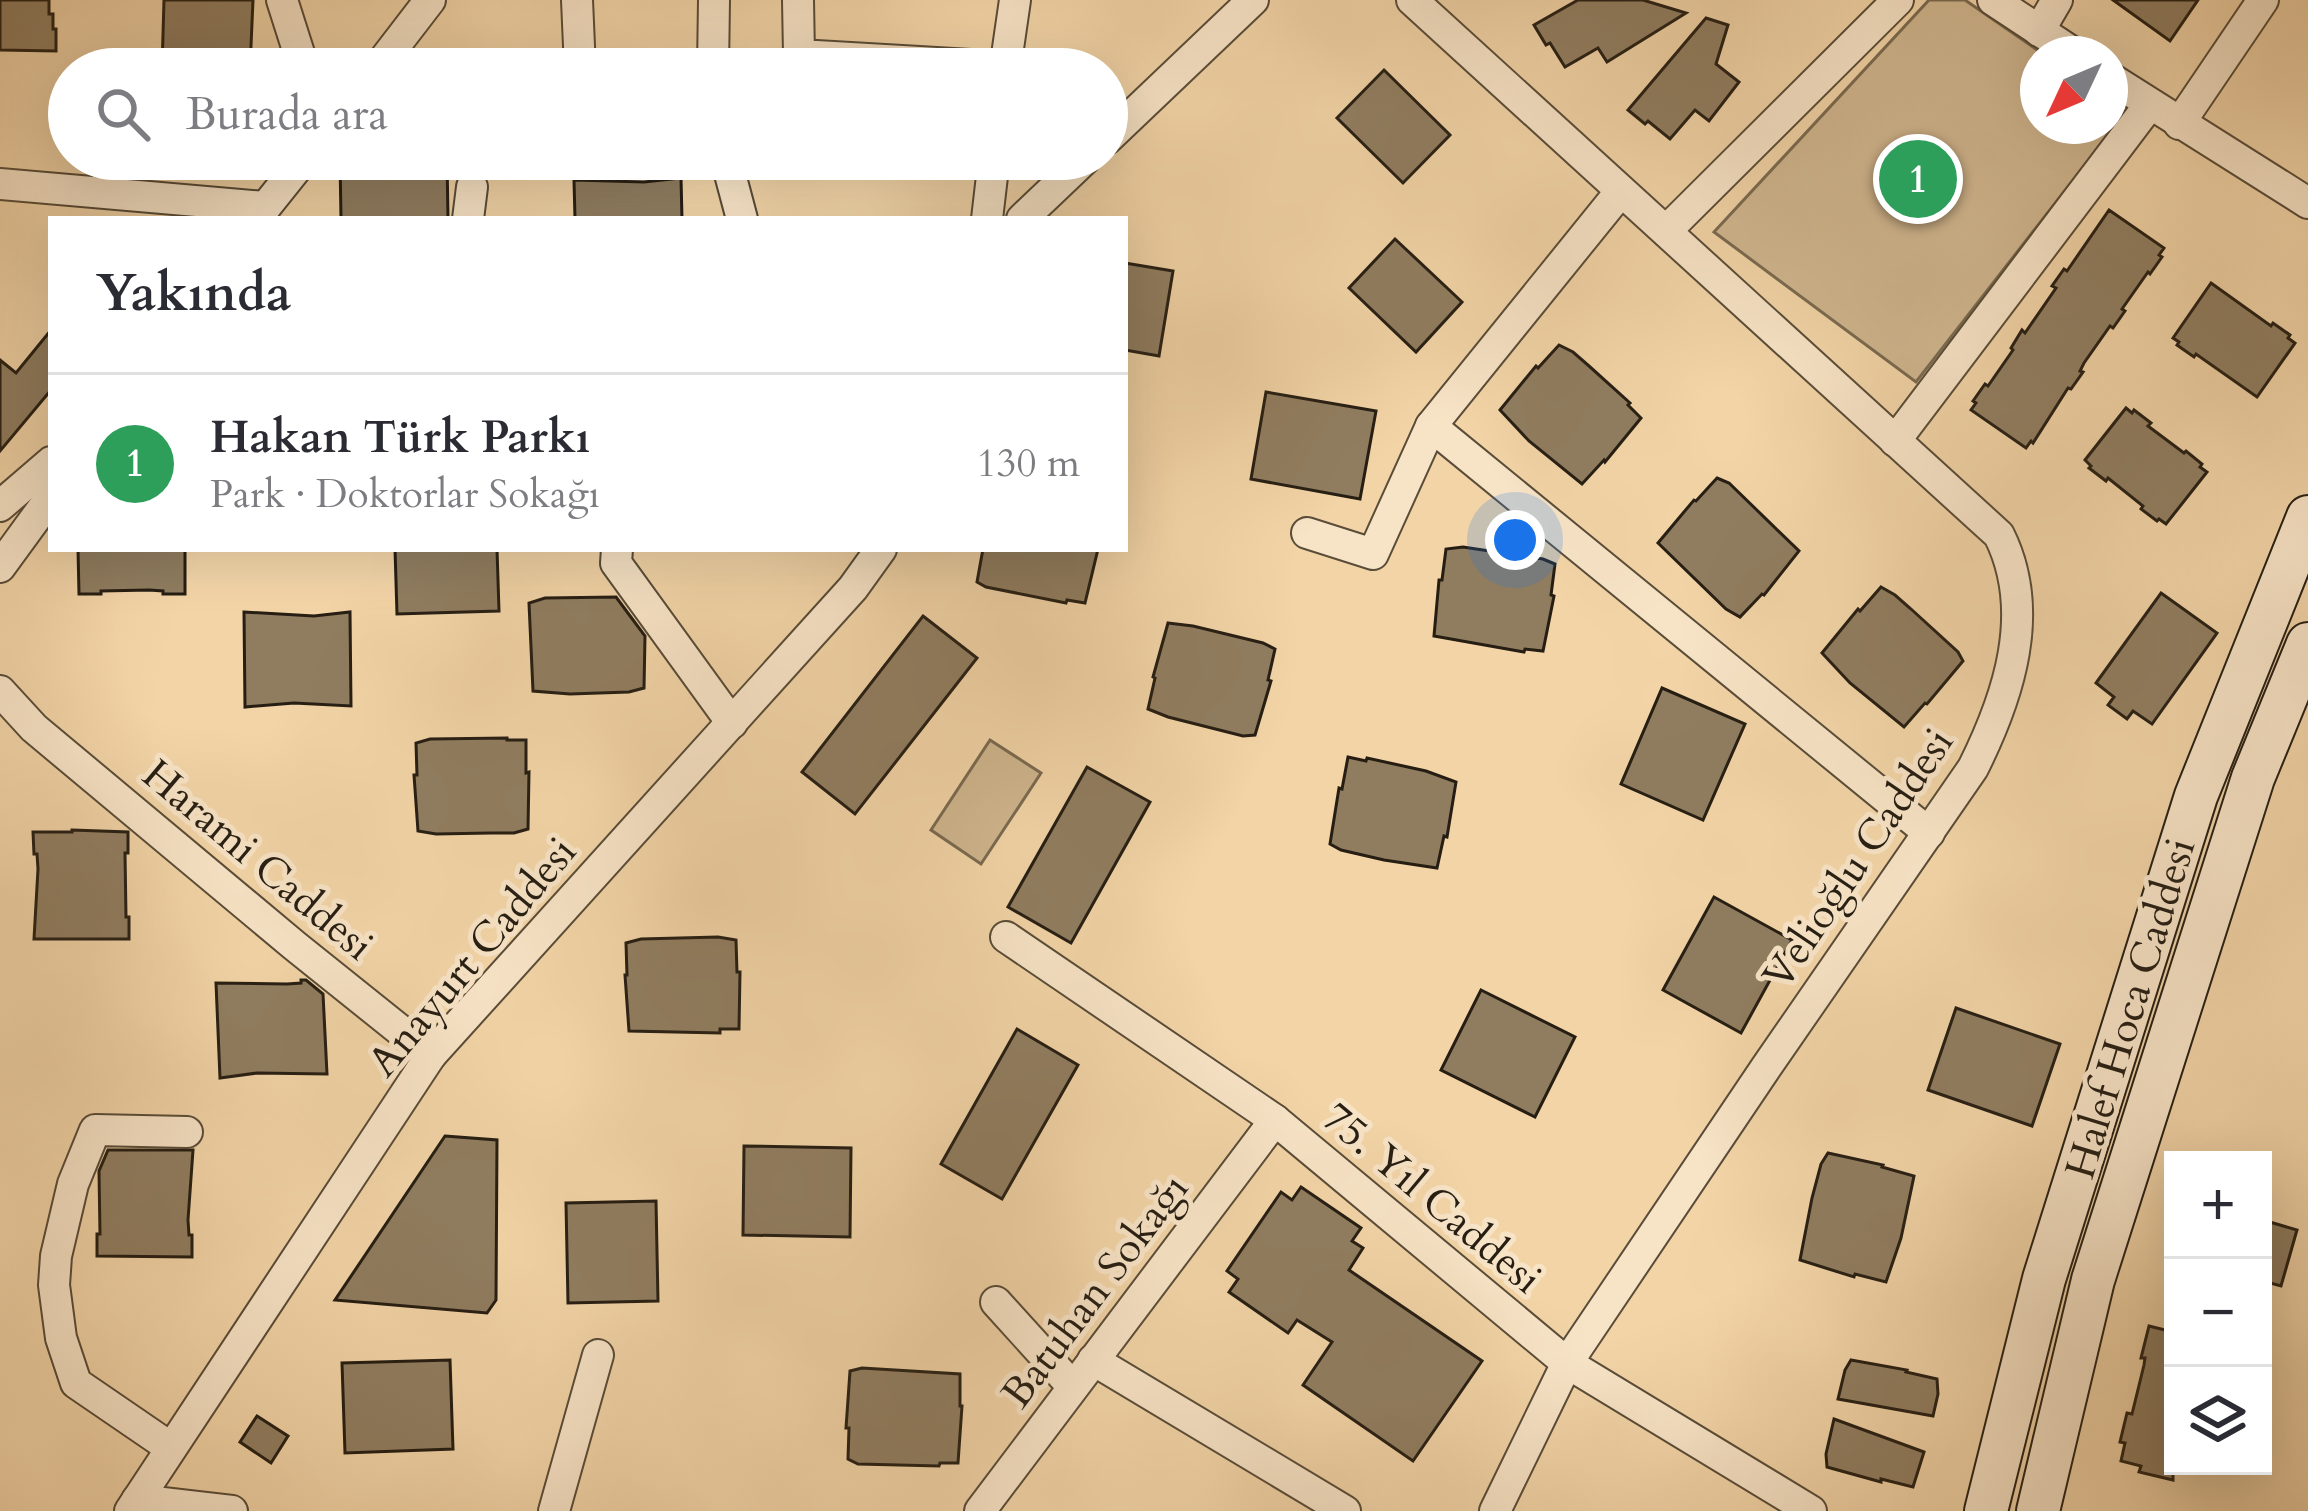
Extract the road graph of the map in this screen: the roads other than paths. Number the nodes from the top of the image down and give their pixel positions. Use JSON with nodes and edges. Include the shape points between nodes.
{"nodes":[{"id":1,"x":282,"y":0,"type":"edge"},
{"id":2,"x":430,"y":0,"type":"edge"},
{"id":3,"x":577,"y":0,"type":"edge"},
{"id":4,"x":714,"y":0,"type":"edge"},
{"id":5,"x":798,"y":0,"type":"edge"},
{"id":6,"x":1015,"y":0,"type":"edge"},
{"id":7,"x":1253,"y":0,"type":"edge"},
{"id":8,"x":1412,"y":0,"type":"edge"},
{"id":9,"x":1898,"y":0,"type":"edge"},
{"id":10,"x":1993,"y":0,"type":"edge"},
{"id":11,"x":2057,"y":0,"type":"edge"},
{"id":12,"x":2264,"y":0,"type":"edge"},
{"id":13,"x":2039,"y":31,"type":"junction"},
{"id":14,"x":2047,"y":36,"type":"edge"},
{"id":15,"x":297,"y":48,"type":"edge"},
{"id":16,"x":392,"y":48,"type":"edge"},
{"id":17,"x":579,"y":48,"type":"edge"},
{"id":18,"x":713,"y":48,"type":"edge"},
{"id":19,"x":799,"y":48,"type":"edge"},
{"id":20,"x":1008,"y":48,"type":"edge"},
{"id":21,"x":2128,"y":89,"type":"edge"},
{"id":22,"x":2150,"y":104,"type":"junction"},
{"id":23,"x":1128,"y":119,"type":"edge"},
{"id":24,"x":2180,"y":124,"type":"junction"},
{"id":25,"x":287,"y":180,"type":"edge"},
{"id":26,"x":732,"y":180,"type":"edge"},
{"id":27,"x":992,"y":180,"type":"edge"},
{"id":28,"x":1063,"y":180,"type":"edge"},
{"id":29,"x":0,"y":184,"type":"edge"},
{"id":30,"x":472,"y":188,"type":"dead end"},
{"id":31,"x":1621,"y":191,"type":"junction"},
{"id":32,"x":2308,"y":203,"type":"edge"},
{"id":33,"x":261,"y":213,"type":"edge"},
{"id":34,"x":468,"y":216,"type":"edge"},
{"id":35,"x":741,"y":216,"type":"edge"},
{"id":36,"x":987,"y":216,"type":"edge"},
{"id":37,"x":1025,"y":216,"type":"edge"},
{"id":38,"x":1666,"y":232,"type":"junction"},
{"id":39,"x":1431,"y":427,"type":"junction"},
{"id":40,"x":1895,"y":440,"type":"junction"},
{"id":41,"x":48,"y":465,"type":"edge"},
{"id":42,"x":48,"y":501,"type":"edge"},
{"id":43,"x":0,"y":506,"type":"edge"},
{"id":44,"x":2308,"y":517,"type":"edge"},
{"id":45,"x":1307,"y":533,"type":"dead end"},
{"id":46,"x":616,"y":552,"type":"edge"},
{"id":47,"x":879,"y":552,"type":"edge"},
{"id":48,"x":0,"y":567,"type":"edge"},
{"id":49,"x":2308,"y":645,"type":"edge"},
{"id":50,"x":0,"y":691,"type":"edge"},
{"id":51,"x":2298,"y":694,"type":"edge"},
{"id":52,"x":0,"y":708,"type":"edge"},
{"id":53,"x":732,"y":722,"type":"junction"},
{"id":54,"x":34,"y":728,"type":"junction"},
{"id":55,"x":1929,"y":832,"type":"junction"},
{"id":56,"x":1006,"y":937,"type":"dead end"},
{"id":57,"x":431,"y":1055,"type":"junction"},
{"id":58,"x":1275,"y":1120,"type":"junction"},
{"id":59,"x":187,"y":1132,"type":"dead end"},
{"id":60,"x":996,"y":1302,"type":"dead end"},
{"id":61,"x":598,"y":1355,"type":"dead end"},
{"id":62,"x":1093,"y":1360,"type":"junction"},
{"id":63,"x":1567,"y":1364,"type":"junction"},
{"id":64,"x":1073,"y":1387,"type":"junction"},
{"id":65,"x":171,"y":1448,"type":"junction"},
{"id":66,"x":134,"y":1505,"type":"edge"},
{"id":67,"x":232,"y":1511,"type":"edge"},
{"id":68,"x":554,"y":1511,"type":"edge"},
{"id":69,"x":980,"y":1511,"type":"edge"},
{"id":70,"x":1345,"y":1511,"type":"edge"},
{"id":71,"x":1495,"y":1511,"type":"edge"},
{"id":72,"x":1811,"y":1511,"type":"edge"},
{"id":73,"x":1986,"y":1511,"type":"edge"},
{"id":74,"x":2038,"y":1511,"type":"edge"}],
"edges":[{"from":1,"to":15,"type":"street"},
{"from":2,"to":16,"type":"street"},
{"from":3,"to":17,"type":"street"},
{"from":4,"to":18,"type":"street"},
{"from":5,"to":19,"type":"street"},
{"from":6,"to":20,"type":"street"},
{"from":7,"to":23,"type":"street"},
{"from":8,"to":31,"type":"street","name":"Velioğlu Caddesi"},
{"from":9,"to":38,"type":"street"},
{"from":10,"to":13,"type":"street"},
{"from":11,"to":13,"type":"street"},
{"from":12,"to":24,"type":"street"},
{"from":13,"to":14,"type":"street"},
{"from":21,"to":22,"type":"street"},
{"from":22,"to":24,"type":"street"},
{"from":22,"to":40,"type":"street"},
{"from":24,"to":32,"type":"street"},
{"from":25,"to":33,"type":"street"},
{"from":26,"to":35,"type":"street"},
{"from":27,"to":36,"type":"street"},
{"from":28,"to":37,"type":"street"},
{"from":29,"to":33,"type":"street"},
{"from":30,"to":34,"type":"street"},
{"from":31,"to":38,"type":"street","name":"Velioğlu Caddesi"},
{"from":31,"to":39,"type":"street"},
{"from":38,"to":40,"type":"street","name":"Velioğlu Caddesi"},
{"from":39,"to":45,"type":"street","via":[[1373,554]]},
{"from":39,"to":55,"type":"street"},
{"from":40,"to":55,"type":"street","name":"Velioğlu Caddesi","via":[[1999,536],[2018,586],[2018,629],[1997,715]]},
{"from":41,"to":43,"type":"street"},
{"from":42,"to":48,"type":"street"},
{"from":44,"to":73,"type":"main road","name":"Halef Hoca Caddesi","via":[[2205,769],[2159,910],[2044,1279]]},
{"from":46,"to":53,"type":"street","via":[[616,563]]},
{"from":47,"to":53,"type":"street","name":"Anayurt Caddesi"},
{"from":49,"to":51,"type":"main road","name":"Halef Hoca Caddesi"},
{"from":50,"to":54,"type":"street"},
{"from":51,"to":74,"type":"main road","name":"Halef Hoca Caddesi","via":[[2253,778],[2092,1280]]},
{"from":52,"to":54,"type":"street"},
{"from":53,"to":57,"type":"street","name":"Anayurt Caddesi"},
{"from":54,"to":57,"type":"street","name":"Harami Caddesi"},
{"from":55,"to":63,"type":"street","name":"Velioğlu Caddesi"},
{"from":56,"to":58,"type":"street","name":"75. Yıl Caddesi"},
{"from":57,"to":65,"type":"street","name":"Anayurt Caddesi"},
{"from":58,"to":62,"type":"street","name":"Batuhan Sokağı"},
{"from":58,"to":63,"type":"street","name":"75. Yıl Caddesi"},
{"from":59,"to":65,"type":"street","via":[[95,1130],[56,1256],[61,1338],[76,1383]]},
{"from":60,"to":64,"type":"street"},
{"from":61,"to":68,"type":"street"},
{"from":62,"to":64,"type":"street","name":"Batuhan Sokağı"},
{"from":62,"to":70,"type":"street"},
{"from":63,"to":71,"type":"street","name":"Velioğlu Caddesi"},
{"from":63,"to":72,"type":"street","name":"75. Yıl Caddesi"},
{"from":64,"to":69,"type":"street","name":"Batuhan Sokağı"},
{"from":65,"to":66,"type":"street","name":"Anayurt Caddesi"},
{"from":66,"to":67,"type":"street"}]}
